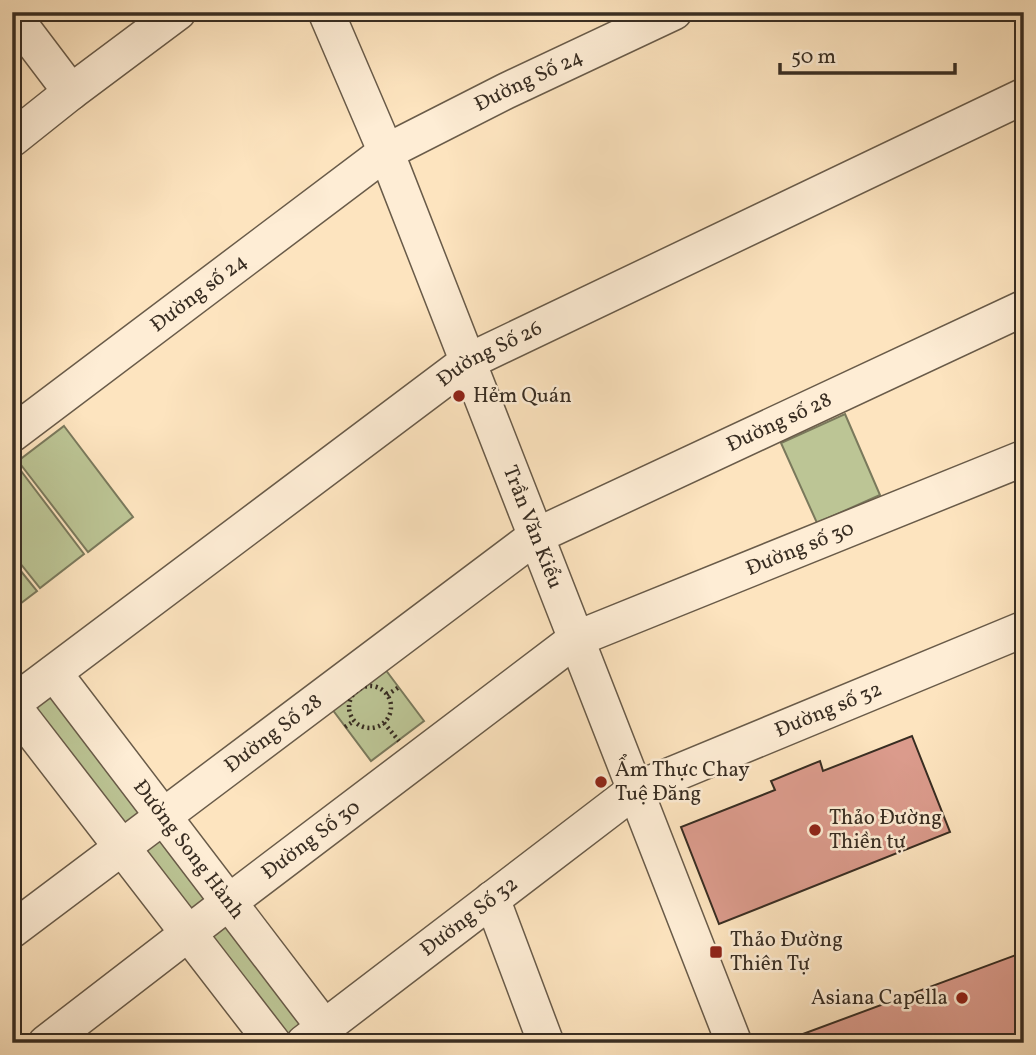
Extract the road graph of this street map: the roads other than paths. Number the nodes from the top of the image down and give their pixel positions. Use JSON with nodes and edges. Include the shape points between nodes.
{"nodes":[{"id":1,"x":178,"y":12,"type":"edge"},
{"id":2,"x":326,"y":12,"type":"edge"},
{"id":3,"x":674,"y":12,"type":"edge"},
{"id":4,"x":12,"y":14,"type":"edge"},
{"id":5,"x":140,"y":24,"type":"edge"},
{"id":6,"x":71,"y":92,"type":"junction"},
{"id":7,"x":1024,"y":96,"type":"edge"},
{"id":8,"x":12,"y":139,"type":"edge"},
{"id":9,"x":386,"y":152,"type":"junction"},
{"id":10,"x":1024,"y":308,"type":"edge"},
{"id":11,"x":467,"y":362,"type":"junction"},
{"id":12,"x":12,"y":434,"type":"edge"},
{"id":13,"x":1024,"y":458,"type":"edge"},
{"id":14,"x":536,"y":536,"type":"junction"},
{"id":15,"x":1024,"y":629,"type":"edge"},
{"id":16,"x":576,"y":639,"type":"junction"},
{"id":17,"x":54,"y":673,"type":"junction"},
{"id":18,"x":12,"y":705,"type":"edge"},
{"id":19,"x":635,"y":790,"type":"junction"},
{"id":20,"x":164,"y":816,"type":"junction"},
{"id":21,"x":122,"y":848,"type":"junction"},
{"id":22,"x":492,"y":899,"type":"junction"},
{"id":23,"x":229,"y":902,"type":"junction"},
{"id":24,"x":12,"y":930,"type":"edge"},
{"id":25,"x":189,"y":934,"type":"junction"},
{"id":26,"x":314,"y":1035,"type":"edge"},
{"id":27,"x":46,"y":1043,"type":"edge"},
{"id":28,"x":273,"y":1043,"type":"edge"},
{"id":29,"x":546,"y":1043,"type":"edge"},
{"id":30,"x":734,"y":1043,"type":"edge"}],
"edges":[{"from":1,"to":5,"type":"street"},
{"from":2,"to":9,"type":"street","name":"Trần Văn Kiểu"},
{"from":3,"to":9,"type":"street","name":"Đường Số 24"},
{"from":4,"to":6,"type":"street"},
{"from":5,"to":6,"type":"street"},
{"from":6,"to":8,"type":"street"},
{"from":7,"to":11,"type":"street","name":"Đường Số 26"},
{"from":9,"to":11,"type":"street","name":"Trần Văn Kiểu"},
{"from":9,"to":12,"type":"street","name":"Đường số 24"},
{"from":10,"to":14,"type":"street","name":"Đường số 28"},
{"from":11,"to":14,"type":"street","name":"Trần Văn Kiểu"},
{"from":11,"to":17,"type":"street","name":"Đường Số 26"},
{"from":13,"to":16,"type":"street","name":"Đường số 30"},
{"from":14,"to":16,"type":"street","name":"Trần Văn Kiểu"},
{"from":14,"to":20,"type":"street","name":"Đường Số 28"},
{"from":15,"to":19,"type":"street","name":"Đường số 32"},
{"from":16,"to":19,"type":"street","name":"Trần Văn Kiểu"},
{"from":16,"to":23,"type":"street","name":"Đường Số 30"},
{"from":17,"to":18,"type":"street","name":"Đường Số 26"},
{"from":17,"to":20,"type":"street","name":"Đường Song Hành"},
{"from":18,"to":21,"type":"street"},
{"from":19,"to":22,"type":"street","name":"Đường Số 32"},
{"from":19,"to":30,"type":"street","name":"Trần Văn Kiểu"},
{"from":20,"to":21,"type":"street","name":"Đường Số 28"},
{"from":20,"to":23,"type":"street","name":"Đường Song Hành"},
{"from":21,"to":24,"type":"street","name":"Đường Số 28"},
{"from":21,"to":25,"type":"street"},
{"from":22,"to":26,"type":"street","name":"Đường Số 32"},
{"from":22,"to":29,"type":"street"},
{"from":23,"to":25,"type":"street","name":"Đường Số 30"},
{"from":23,"to":26,"type":"street","name":"Đường Song Hành"},
{"from":25,"to":27,"type":"street","name":"Đường Số 30"},
{"from":25,"to":28,"type":"street"}]}
